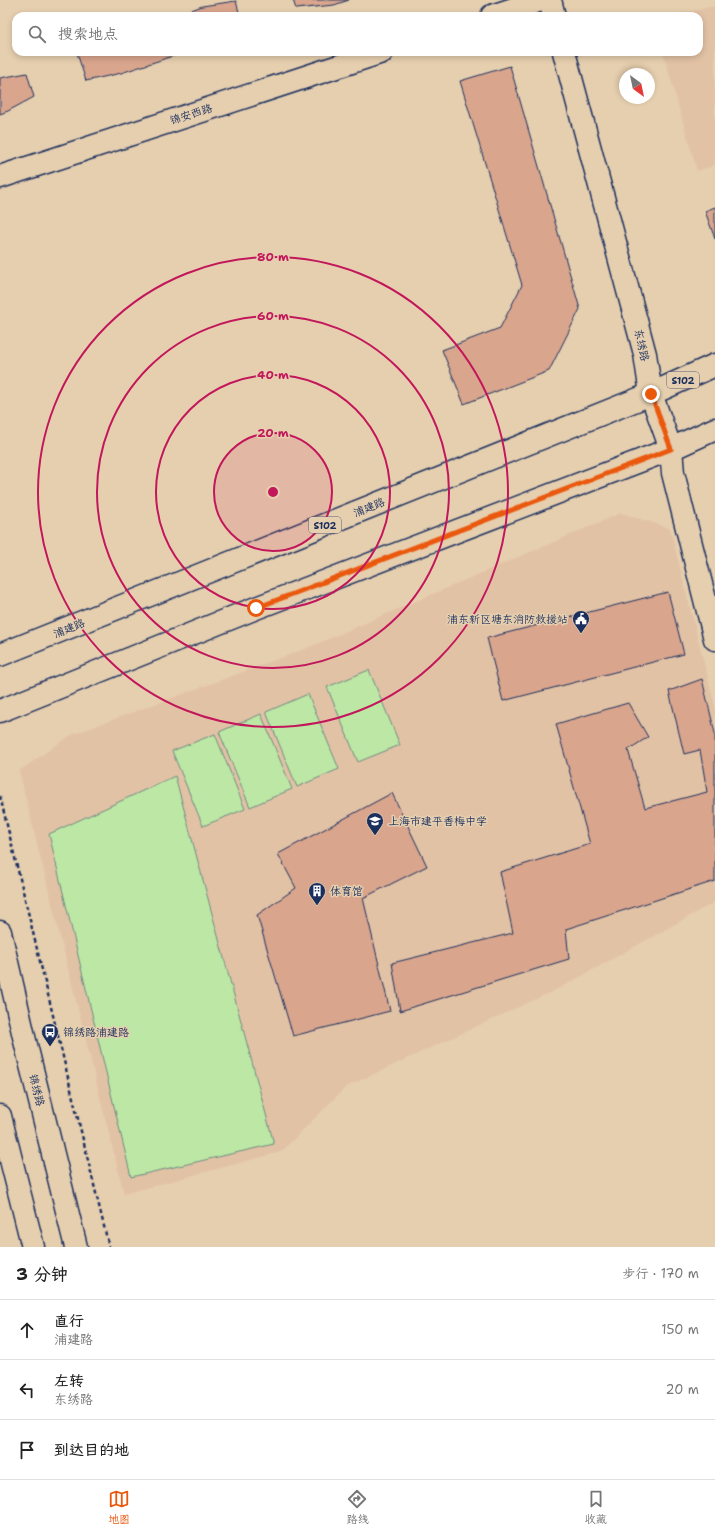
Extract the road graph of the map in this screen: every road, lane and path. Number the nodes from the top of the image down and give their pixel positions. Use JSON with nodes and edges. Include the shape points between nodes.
{"nodes":[{"id":1,"x":541,"y":0,"type":"edge"},
{"id":2,"x":550,"y":0,"type":"edge"},
{"id":3,"x":504,"y":12,"type":"edge"},
{"id":4,"x":553,"y":12,"type":"edge"},
{"id":5,"x":370,"y":56,"type":"edge"},
{"id":6,"x":565,"y":56,"type":"edge"},
{"id":7,"x":0,"y":177,"type":"edge"},
{"id":8,"x":715,"y":365,"type":"edge"},
{"id":9,"x":651,"y":394,"type":"junction"},
{"id":10,"x":715,"y":429,"type":"edge"},
{"id":11,"x":671,"y":449,"type":"junction"},
{"id":12,"x":715,"y":639,"type":"edge"},
{"id":13,"x":0,"y":655,"type":"edge"},
{"id":14,"x":0,"y":711,"type":"edge"},
{"id":15,"x":0,"y":796,"type":"edge"},
{"id":16,"x":0,"y":932,"type":"edge"},
{"id":17,"x":0,"y":1116,"type":"edge"},
{"id":18,"x":33,"y":1247,"type":"edge"},
{"id":19,"x":76,"y":1247,"type":"edge"},
{"id":20,"x":110,"y":1247,"type":"edge"}],
"edges":[{"from":1,"to":3,"type":"main road"},
{"from":2,"to":4,"type":"main road"},
{"from":5,"to":7,"type":"main road","name":"锦安西路"},
{"from":6,"to":9,"type":"main road","name":"东绣路","via":[[645,354]]},
{"from":8,"to":9,"type":"main road","name":"浦建路","number":"S102"},
{"from":9,"to":11,"type":"main road","name":"东绣路"},
{"from":9,"to":13,"type":"main road","name":"浦建路","number":"S102"},
{"from":10,"to":11,"type":"main road"},
{"from":11,"to":12,"type":"main road","name":"东绣路","via":[[673,473]]},
{"from":11,"to":14,"type":"main road","via":[[263,605]]},
{"from":15,"to":20,"type":"path"},
{"from":16,"to":19,"type":"main road","name":"锦绣路","via":[[24,1041]]},
{"from":17,"to":18,"type":"main road"}]}
